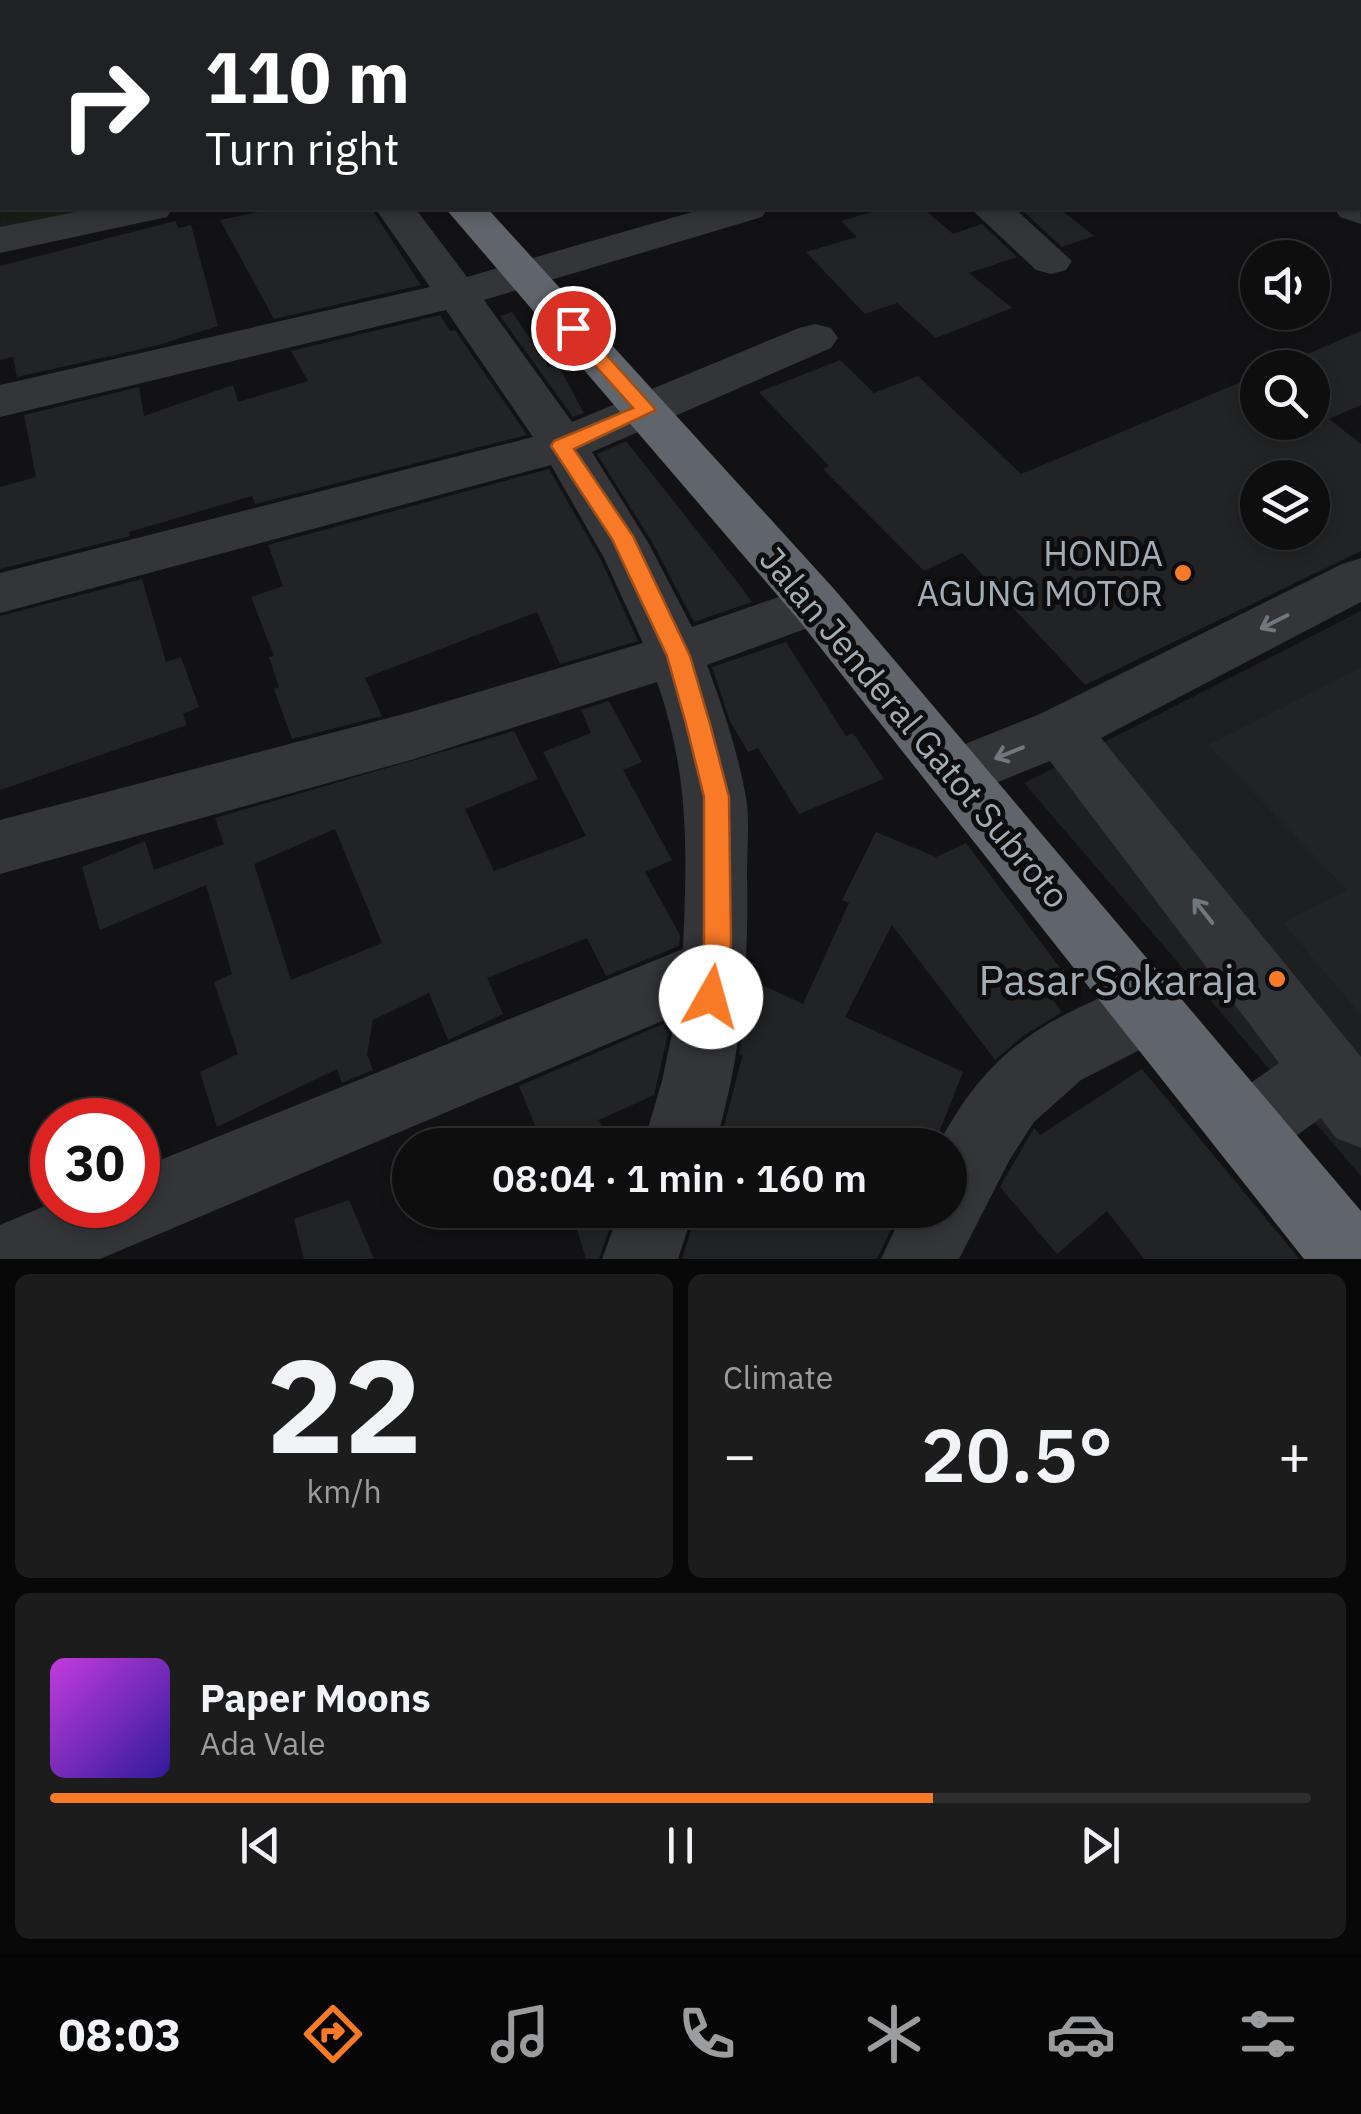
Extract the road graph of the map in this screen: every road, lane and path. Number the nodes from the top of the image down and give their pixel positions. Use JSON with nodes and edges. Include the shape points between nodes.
{"nodes":[{"id":1,"x":143,"y":210,"type":"edge"},
{"id":2,"x":396,"y":210,"type":"edge"},
{"id":3,"x":467,"y":210,"type":"edge"},
{"id":4,"x":741,"y":210,"type":"edge"},
{"id":5,"x":992,"y":210,"type":"edge"},
{"id":6,"x":0,"y":240,"type":"edge"},
{"id":7,"x":1051,"y":262,"type":"dead end"},
{"id":8,"x":524,"y":274,"type":"junction"},
{"id":9,"x":456,"y":294,"type":"junction"},
{"id":10,"x":816,"y":338,"type":"dead end"},
{"id":11,"x":0,"y":401,"type":"edge"},
{"id":12,"x":646,"y":410,"type":"junction"},
{"id":13,"x":561,"y":446,"type":"junction"},
{"id":14,"x":1361,"y":578,"type":"edge"},
{"id":15,"x":0,"y":593,"type":"edge"},
{"id":16,"x":816,"y":604,"type":"junction"},
{"id":17,"x":678,"y":656,"type":"junction"},
{"id":18,"x":1061,"y":731,"type":"junction"},
{"id":19,"x":956,"y":774,"type":"junction"},
{"id":20,"x":0,"y":846,"type":"edge"},
{"id":21,"x":715,"y":967,"type":"junction"},
{"id":22,"x":1148,"y":1010,"type":"junction"},
{"id":23,"x":1344,"y":1092,"type":"edge"},
{"id":24,"x":685,"y":1128,"type":"edge"},
{"id":25,"x":1247,"y":1128,"type":"junction"},
{"id":26,"x":967,"y":1168,"type":"edge"},
{"id":27,"x":651,"y":1228,"type":"edge"},
{"id":28,"x":935,"y":1228,"type":"edge"},
{"id":29,"x":9,"y":1259,"type":"edge"},
{"id":30,"x":640,"y":1259,"type":"edge"},
{"id":31,"x":919,"y":1259,"type":"edge"},
{"id":32,"x":1352,"y":1259,"type":"edge"}],
"edges":[{"from":1,"to":6,"type":"street"},
{"from":2,"to":9,"type":"street"},
{"from":3,"to":8,"type":"highway","name":"Jalan Jenderal Gatot Subroto"},
{"from":4,"to":8,"type":"street"},
{"from":5,"to":7,"type":"street"},
{"from":8,"to":9,"type":"street"},
{"from":8,"to":12,"type":"highway","name":"Jalan Jenderal Gatot Subroto"},
{"from":9,"to":11,"type":"street"},
{"from":9,"to":13,"type":"street"},
{"from":10,"to":12,"type":"street"},
{"from":12,"to":13,"type":"street"},
{"from":12,"to":16,"type":"highway","name":"Jalan Jenderal Gatot Subroto"},
{"from":13,"to":15,"type":"street"},
{"from":13,"to":17,"type":"street","via":[[622,536]]},
{"from":14,"to":18,"type":"street","one_way":true},
{"from":16,"to":17,"type":"street"},
{"from":16,"to":19,"type":"highway","name":"Jalan Jenderal Gatot Subroto"},
{"from":17,"to":20,"type":"street","via":[[405,739]]},
{"from":17,"to":21,"type":"street","via":[[716,797]]},
{"from":18,"to":19,"type":"street","one_way":true},
{"from":23,"to":18,"type":"street","one_way":true},
{"from":19,"to":22,"type":"highway","name":"Jalan Jenderal Gatot Subroto"},
{"from":21,"to":24,"type":"street","via":[[699,1088]]},
{"from":21,"to":29,"type":"street"},
{"from":22,"to":25,"type":"highway","name":"Jalan Jenderal Gatot Subroto"},
{"from":22,"to":26,"type":"street","via":[[1034,1072],[997,1114]]},
{"from":23,"to":25,"type":"street"},
{"from":25,"to":32,"type":"highway","name":"Jalan Jenderal Gatot Subroto"},
{"from":27,"to":30,"type":"street"},
{"from":28,"to":31,"type":"street"}]}
